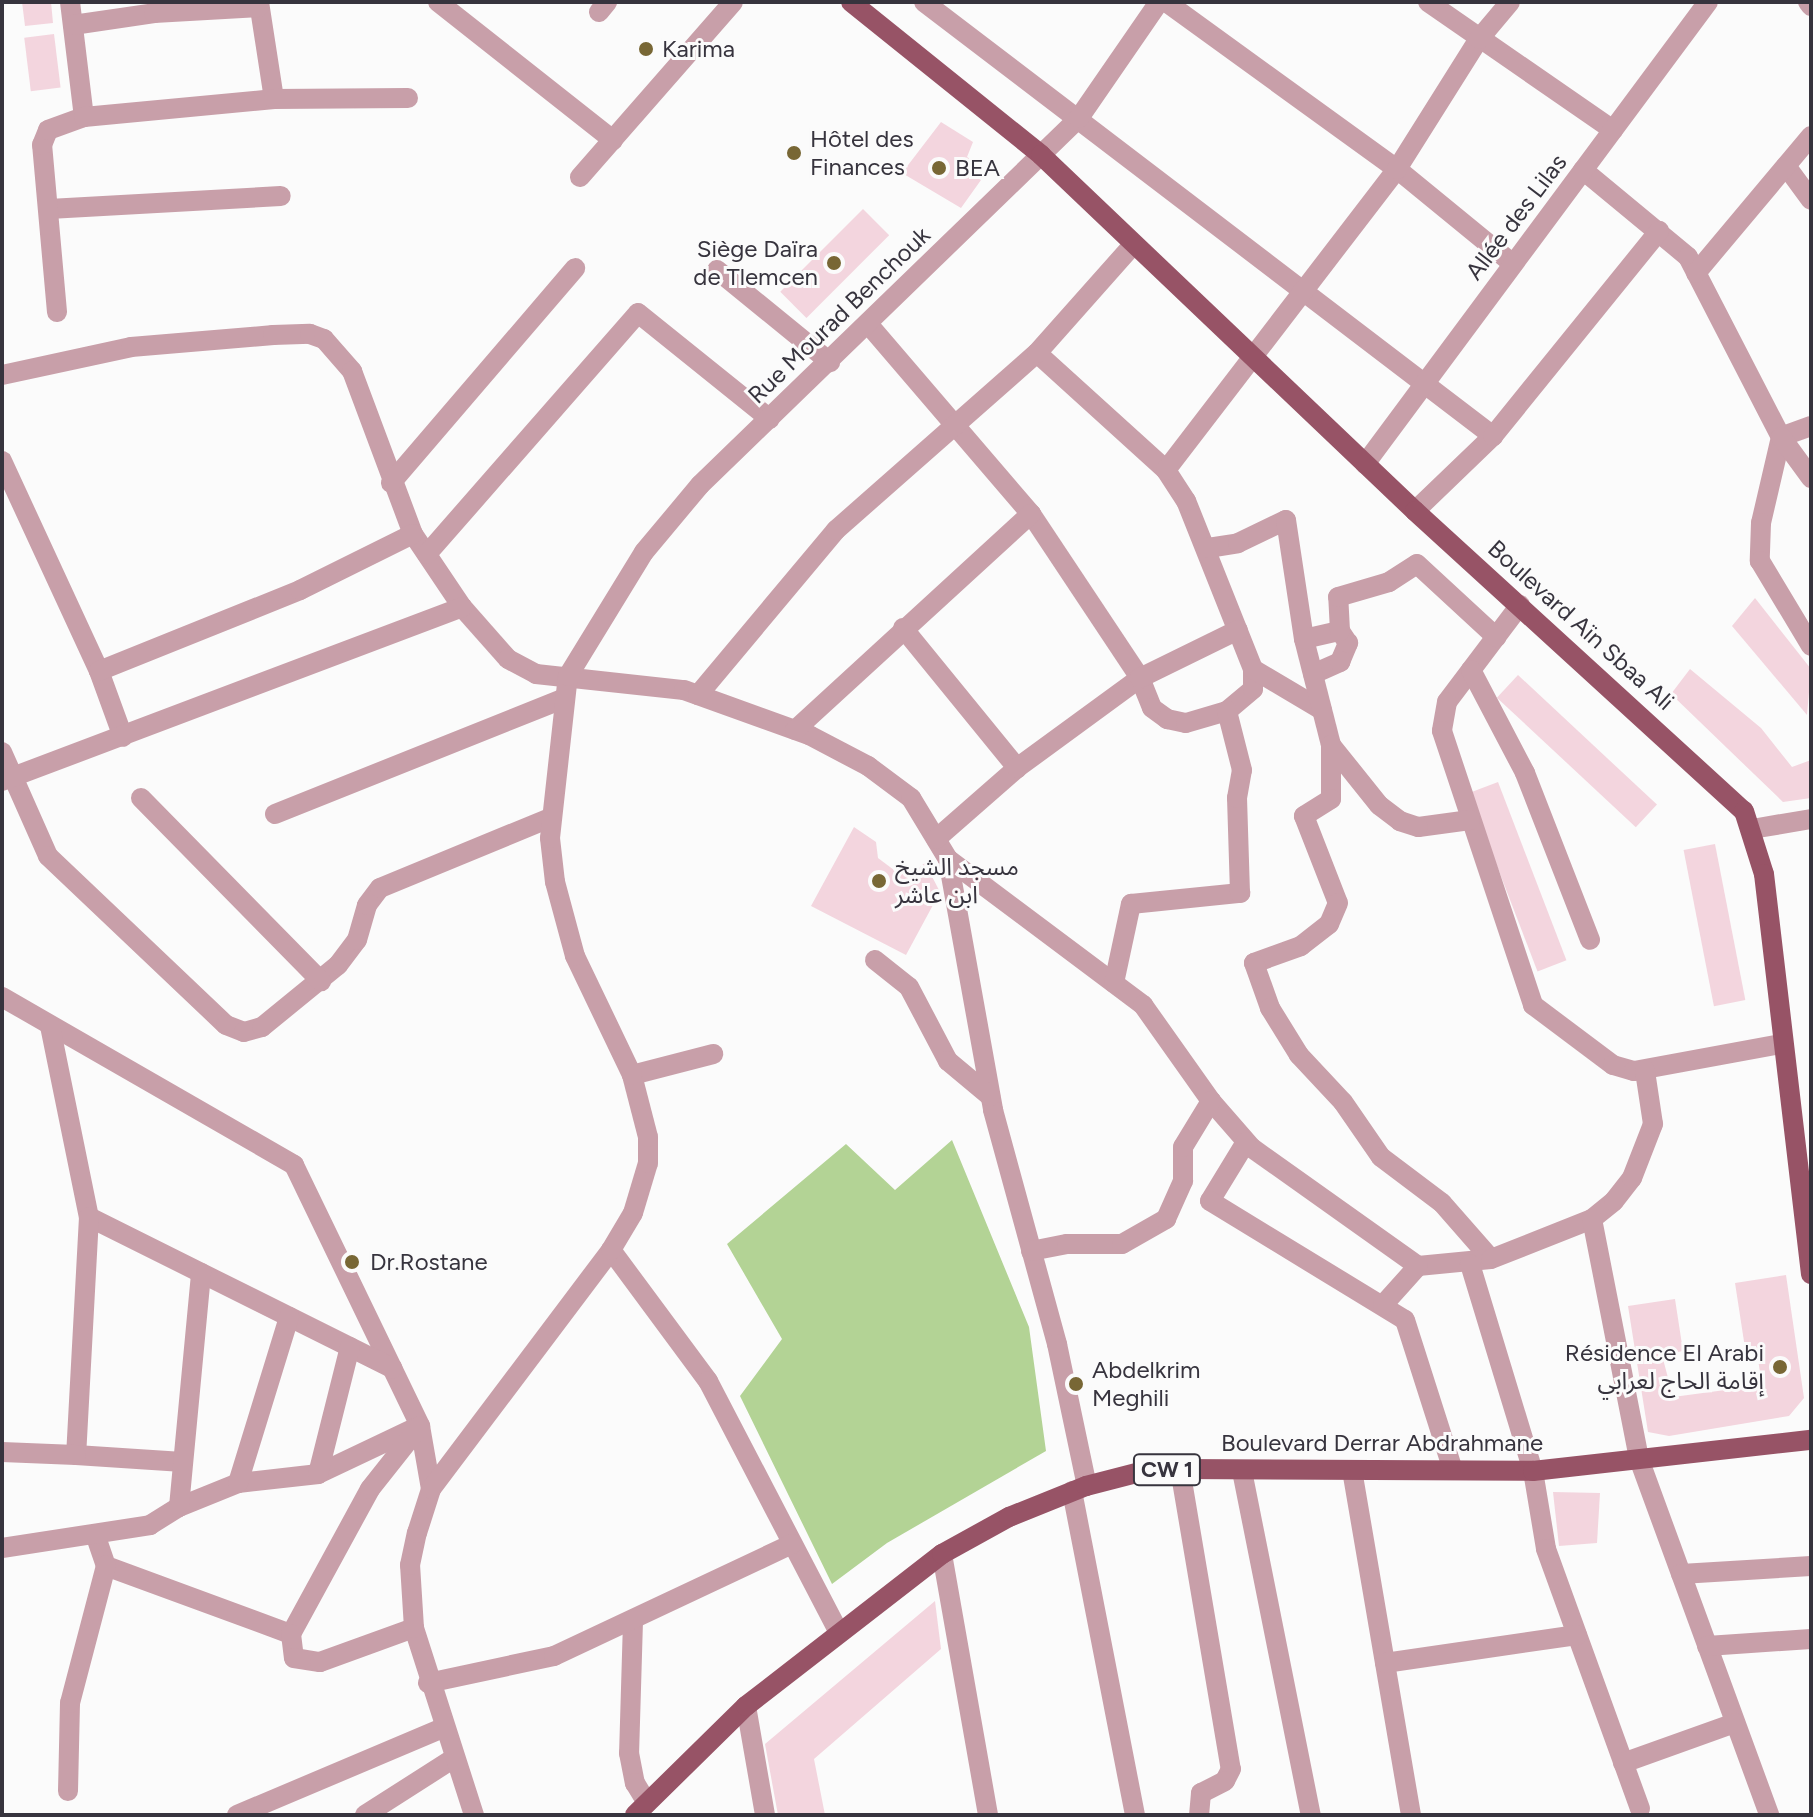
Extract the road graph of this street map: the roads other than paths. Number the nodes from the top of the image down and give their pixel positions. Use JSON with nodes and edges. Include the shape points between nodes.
{"nodes":[{"id":1,"x":70,"y":2,"type":"edge"},
{"id":2,"x":438,"y":2,"type":"edge"},
{"id":3,"x":733,"y":2,"type":"edge"},
{"id":4,"x":851,"y":2,"type":"edge"},
{"id":5,"x":924,"y":2,"type":"edge"},
{"id":6,"x":1159,"y":2,"type":"edge"},
{"id":7,"x":1166,"y":2,"type":"edge"},
{"id":8,"x":1428,"y":2,"type":"edge"},
{"id":9,"x":1510,"y":2,"type":"edge"},
{"id":10,"x":1708,"y":2,"type":"edge"},
{"id":11,"x":259,"y":5,"type":"edge"},
{"id":12,"x":153,"y":7,"type":"edge"},
{"id":13,"x":73,"y":25,"type":"junction"},
{"id":14,"x":1479,"y":39,"type":"junction"},
{"id":15,"x":408,"y":98,"type":"dead end"},
{"id":16,"x":274,"y":99,"type":"junction"},
{"id":17,"x":84,"y":117,"type":"junction"},
{"id":18,"x":1079,"y":118,"type":"junction"},
{"id":19,"x":1613,"y":130,"type":"junction"},
{"id":20,"x":1811,"y":136,"type":"edge"},
{"id":21,"x":613,"y":140,"type":"junction"},
{"id":22,"x":1041,"y":155,"type":"junction"},
{"id":23,"x":1786,"y":166,"type":"junction"},
{"id":24,"x":1397,"y":169,"type":"junction"},
{"id":25,"x":1583,"y":170,"type":"junction"},
{"id":26,"x":580,"y":177,"type":"dead end"},
{"id":27,"x":281,"y":196,"type":"dead end"},
{"id":28,"x":1809,"y":201,"type":"edge"},
{"id":29,"x":49,"y":209,"type":"junction"},
{"id":30,"x":1659,"y":231,"type":"junction"},
{"id":31,"x":1133,"y":245,"type":"junction"},
{"id":32,"x":1513,"y":264,"type":"junction"},
{"id":33,"x":575,"y":268,"type":"dead end"},
{"id":34,"x":717,"y":270,"type":"dead end"},
{"id":35,"x":1696,"y":273,"type":"junction"},
{"id":36,"x":1301,"y":292,"type":"junction"},
{"id":37,"x":57,"y":312,"type":"dead end"},
{"id":38,"x":869,"y":325,"type":"junction"},
{"id":39,"x":1037,"y":353,"type":"junction"},
{"id":40,"x":1252,"y":358,"type":"junction"},
{"id":41,"x":830,"y":362,"type":"junction"},
{"id":42,"x":2,"y":375,"type":"edge"},
{"id":43,"x":1424,"y":384,"type":"junction"},
{"id":44,"x":770,"y":419,"type":"junction"},
{"id":45,"x":955,"y":424,"type":"junction"},
{"id":46,"x":1811,"y":426,"type":"edge"},
{"id":47,"x":1493,"y":436,"type":"junction"},
{"id":48,"x":1781,"y":437,"type":"junction"},
{"id":49,"x":2,"y":461,"type":"edge"},
{"id":50,"x":1365,"y":464,"type":"junction"},
{"id":51,"x":1166,"y":470,"type":"junction"},
{"id":52,"x":1811,"y":478,"type":"edge"},
{"id":53,"x":391,"y":483,"type":"junction"},
{"id":54,"x":1415,"y":511,"type":"junction"},
{"id":55,"x":1031,"y":514,"type":"junction"},
{"id":56,"x":413,"y":534,"type":"junction"},
{"id":57,"x":1208,"y":548,"type":"junction"},
{"id":58,"x":427,"y":554,"type":"junction"},
{"id":59,"x":1520,"y":605,"type":"junction"},
{"id":60,"x":462,"y":607,"type":"junction"},
{"id":61,"x":903,"y":628,"type":"junction"},
{"id":62,"x":1238,"y":630,"type":"junction"},
{"id":63,"x":1340,"y":631,"type":"junction"},
{"id":64,"x":1496,"y":637,"type":"junction"},
{"id":65,"x":1304,"y":639,"type":"junction"},
{"id":66,"x":1811,"y":646,"type":"edge"},
{"id":67,"x":1253,"y":669,"type":"junction"},
{"id":68,"x":1471,"y":670,"type":"junction"},
{"id":69,"x":99,"y":671,"type":"junction"},
{"id":70,"x":1313,"y":674,"type":"junction"},
{"id":71,"x":568,"y":676,"type":"junction"},
{"id":72,"x":1140,"y":678,"type":"junction"},
{"id":73,"x":698,"y":695,"type":"junction"},
{"id":74,"x":565,"y":698,"type":"junction"},
{"id":75,"x":1322,"y":710,"type":"junction"},
{"id":76,"x":1227,"y":711,"type":"junction"},
{"id":77,"x":795,"y":730,"type":"junction"},
{"id":78,"x":123,"y":737,"type":"junction"},
{"id":79,"x":1331,"y":745,"type":"junction"},
{"id":80,"x":2,"y":752,"type":"edge"},
{"id":81,"x":1017,"y":768,"type":"junction"},
{"id":82,"x":8,"y":779,"type":"edge"},
{"id":83,"x":141,"y":798,"type":"dead end"},
{"id":84,"x":275,"y":814,"type":"dead end"},
{"id":85,"x":552,"y":817,"type":"junction"},
{"id":86,"x":1811,"y":819,"type":"edge"},
{"id":87,"x":1470,"y":820,"type":"junction"},
{"id":88,"x":1752,"y":829,"type":"junction"},
{"id":89,"x":936,"y":839,"type":"junction"},
{"id":90,"x":948,"y":859,"type":"junction"},
{"id":91,"x":1590,"y":940,"type":"dead end"},
{"id":92,"x":875,"y":960,"type":"dead end"},
{"id":93,"x":321,"y":981,"type":"junction"},
{"id":94,"x":1114,"y":983,"type":"junction"},
{"id":95,"x":2,"y":997,"type":"edge"},
{"id":96,"x":50,"y":1026,"type":"junction"},
{"id":97,"x":1781,"y":1044,"type":"junction"},
{"id":98,"x":713,"y":1054,"type":"dead end"},
{"id":99,"x":1645,"y":1071,"type":"junction"},
{"id":100,"x":632,"y":1075,"type":"junction"},
{"id":101,"x":990,"y":1096,"type":"junction"},
{"id":102,"x":1211,"y":1101,"type":"junction"},
{"id":103,"x":1246,"y":1142,"type":"junction"},
{"id":104,"x":89,"y":1217,"type":"junction"},
{"id":105,"x":1592,"y":1219,"type":"junction"},
{"id":106,"x":611,"y":1250,"type":"junction"},
{"id":107,"x":1031,"y":1251,"type":"junction"},
{"id":108,"x":1491,"y":1259,"type":"junction"},
{"id":109,"x":1470,"y":1264,"type":"junction"},
{"id":110,"x":1418,"y":1266,"type":"junction"},
{"id":111,"x":201,"y":1273,"type":"junction"},
{"id":112,"x":1811,"y":1274,"type":"edge"},
{"id":113,"x":1383,"y":1305,"type":"junction"},
{"id":114,"x":289,"y":1317,"type":"junction"},
{"id":115,"x":350,"y":1347,"type":"junction"},
{"id":116,"x":392,"y":1368,"type":"junction"},
{"id":117,"x":420,"y":1426,"type":"junction"},
{"id":118,"x":1811,"y":1440,"type":"edge"},
{"id":119,"x":2,"y":1452,"type":"edge"},
{"id":120,"x":76,"y":1455,"type":"junction"},
{"id":121,"x":1639,"y":1459,"type":"junction"},
{"id":122,"x":183,"y":1462,"type":"junction"},
{"id":123,"x":1180,"y":1469,"type":"junction"},
{"id":124,"x":1352,"y":1470,"type":"junction"},
{"id":125,"x":1453,"y":1470,"type":"junction"},
{"id":126,"x":1242,"y":1471,"type":"junction"},
{"id":127,"x":1533,"y":1471,"type":"junction"},
{"id":128,"x":318,"y":1474,"type":"junction"},
{"id":129,"x":238,"y":1483,"type":"junction"},
{"id":130,"x":1080,"y":1488,"type":"junction"},
{"id":131,"x":431,"y":1489,"type":"junction"},
{"id":132,"x":179,"y":1507,"type":"junction"},
{"id":133,"x":95,"y":1534,"type":"junction"},
{"id":134,"x":792,"y":1544,"type":"junction"},
{"id":135,"x":2,"y":1548,"type":"edge"},
{"id":136,"x":942,"y":1554,"type":"junction"},
{"id":137,"x":106,"y":1566,"type":"junction"},
{"id":138,"x":1811,"y":1566,"type":"edge"},
{"id":139,"x":1681,"y":1574,"type":"junction"},
{"id":140,"x":633,"y":1621,"type":"junction"},
{"id":141,"x":414,"y":1628,"type":"junction"},
{"id":142,"x":838,"y":1631,"type":"junction"},
{"id":143,"x":291,"y":1634,"type":"junction"},
{"id":144,"x":1577,"y":1635,"type":"junction"},
{"id":145,"x":1811,"y":1639,"type":"edge"},
{"id":146,"x":1707,"y":1646,"type":"junction"},
{"id":147,"x":1385,"y":1663,"type":"junction"},
{"id":148,"x":428,"y":1683,"type":"junction"},
{"id":149,"x":746,"y":1706,"type":"junction"},
{"id":150,"x":1735,"y":1723,"type":"junction"},
{"id":151,"x":443,"y":1728,"type":"junction"},
{"id":152,"x":454,"y":1758,"type":"junction"},
{"id":153,"x":1623,"y":1763,"type":"junction"},
{"id":154,"x":68,"y":1791,"type":"dead end"},
{"id":155,"x":641,"y":1809,"type":"edge"},
{"id":156,"x":1640,"y":1809,"type":"dead end"},
{"id":157,"x":237,"y":1815,"type":"edge"},
{"id":158,"x":365,"y":1815,"type":"edge"},
{"id":159,"x":474,"y":1815,"type":"edge"},
{"id":160,"x":765,"y":1815,"type":"edge"},
{"id":161,"x":988,"y":1815,"type":"edge"},
{"id":162,"x":1135,"y":1815,"type":"edge"},
{"id":163,"x":1199,"y":1815,"type":"edge"},
{"id":164,"x":1311,"y":1815,"type":"edge"},
{"id":165,"x":1411,"y":1815,"type":"edge"},
{"id":166,"x":1769,"y":1815,"type":"edge"}],
"edges":[{"from":1,"to":13,"type":"street"},
{"from":2,"to":21,"type":"street"},
{"from":3,"to":21,"type":"street"},
{"from":4,"to":22,"type":"main road","name":"Boulevard Aïn Sbaa Ali"},
{"from":5,"to":18,"type":"street","via":[[1011,73]]},
{"from":6,"to":18,"type":"street","name":"Rue Mourad Benchouk"},
{"from":7,"to":24,"type":"street"},
{"from":8,"to":14,"type":"street"},
{"from":9,"to":14,"type":"street"},
{"from":10,"to":19,"type":"street","name":"Allée des Lilas"},
{"from":11,"to":12,"type":"street"},
{"from":11,"to":16,"type":"street"},
{"from":12,"to":13,"type":"street"},
{"from":13,"to":17,"type":"street"},
{"from":14,"to":19,"type":"street"},
{"from":14,"to":24,"type":"street"},
{"from":15,"to":16,"type":"street"},
{"from":16,"to":17,"type":"street"},
{"from":17,"to":29,"type":"street","via":[[48,130],[42,145]]},
{"from":18,"to":22,"type":"street","name":"Rue Mourad Benchouk"},
{"from":18,"to":36,"type":"street"},
{"from":19,"to":25,"type":"street","name":"Allée des Lilas"},
{"from":20,"to":23,"type":"street"},
{"from":21,"to":26,"type":"street"},
{"from":22,"to":31,"type":"main road","name":"Boulevard Aïn Sbaa Ali"},
{"from":22,"to":38,"type":"street","name":"Rue Mourad Benchouk"},
{"from":23,"to":28,"type":"street"},
{"from":23,"to":35,"type":"street"},
{"from":24,"to":32,"type":"street"},
{"from":24,"to":36,"type":"street"},
{"from":25,"to":30,"type":"street"},
{"from":25,"to":32,"type":"street","name":"Allée des Lilas"},
{"from":27,"to":29,"type":"street"},
{"from":29,"to":37,"type":"street"},
{"from":30,"to":35,"type":"street","via":[[1688,257]]},
{"from":30,"to":47,"type":"street"},
{"from":31,"to":39,"type":"street"},
{"from":31,"to":40,"type":"main road","name":"Boulevard Aïn Sbaa Ali"},
{"from":32,"to":43,"type":"street","name":"Allée des Lilas"},
{"from":33,"to":53,"type":"street"},
{"from":34,"to":41,"type":"street"},
{"from":35,"to":48,"type":"street"},
{"from":36,"to":40,"type":"street"},
{"from":36,"to":43,"type":"street"},
{"from":38,"to":41,"type":"street","name":"Rue Mourad Benchouk"},
{"from":38,"to":45,"type":"street"},
{"from":39,"to":45,"type":"street"},
{"from":39,"to":51,"type":"street"},
{"from":40,"to":50,"type":"main road","name":"Boulevard Aïn Sbaa Ali"},
{"from":40,"to":51,"type":"street"},
{"from":41,"to":44,"type":"street","name":"Rue Mourad Benchouk"},
{"from":42,"to":53,"type":"street","via":[[131,347],[310,334],[345,358]]},
{"from":43,"to":47,"type":"street"},
{"from":43,"to":50,"type":"street","name":"Allée des Lilas"},
{"from":44,"to":58,"type":"street","via":[[638,313]]},
{"from":44,"to":71,"type":"street","name":"Rue Mourad Benchouk","via":[[700,485],[644,552]]},
{"from":45,"to":55,"type":"street"},
{"from":45,"to":73,"type":"street","via":[[836,530]]},
{"from":46,"to":48,"type":"street"},
{"from":47,"to":54,"type":"street"},
{"from":48,"to":52,"type":"street"},
{"from":48,"to":66,"type":"street","via":[[1761,523],[1760,561]]},
{"from":49,"to":69,"type":"street"},
{"from":50,"to":54,"type":"main road","name":"Boulevard Aïn Sbaa Ali"},
{"from":51,"to":57,"type":"street"},
{"from":53,"to":56,"type":"street"},
{"from":54,"to":59,"type":"main road","name":"Boulevard Aïn Sbaa Ali"},
{"from":55,"to":61,"type":"street"},
{"from":55,"to":72,"type":"street"},
{"from":56,"to":58,"type":"street"},
{"from":56,"to":69,"type":"street","via":[[300,590]]},
{"from":57,"to":62,"type":"street"},
{"from":57,"to":65,"type":"street","via":[[1238,543],[1286,520]]},
{"from":58,"to":60,"type":"street"},
{"from":59,"to":64,"type":"street"},
{"from":59,"to":88,"type":"main road","name":"Boulevard Aïn Sbaa Ali","via":[[1732,796]]},
{"from":60,"to":71,"type":"street","via":[[521,668]]},
{"from":60,"to":78,"type":"street"},
{"from":61,"to":77,"type":"street"},
{"from":61,"to":81,"type":"street"},
{"from":62,"to":67,"type":"street"},
{"from":62,"to":72,"type":"street"},
{"from":63,"to":64,"type":"street","via":[[1338,597],[1389,582],[1417,564]]},
{"from":63,"to":65,"type":"street"},
{"from":63,"to":70,"type":"street","via":[[1348,643],[1340,662]]},
{"from":64,"to":68,"type":"street"},
{"from":65,"to":70,"type":"street"},
{"from":67,"to":75,"type":"street"},
{"from":67,"to":76,"type":"street","via":[[1253,689]]},
{"from":68,"to":87,"type":"street","via":[[1447,702],[1442,722]]},
{"from":68,"to":91,"type":"street","via":[[1525,773]]},
{"from":69,"to":78,"type":"street"},
{"from":70,"to":75,"type":"street"},
{"from":71,"to":73,"type":"street","via":[[624,679]]},
{"from":71,"to":74,"type":"street"},
{"from":72,"to":76,"type":"street","via":[[1152,708],[1167,719],[1186,723]]},
{"from":72,"to":81,"type":"street"},
{"from":73,"to":77,"type":"street"},
{"from":74,"to":84,"type":"street"},
{"from":74,"to":85,"type":"street"},
{"from":75,"to":79,"type":"street"},
{"from":76,"to":94,"type":"street","via":[[1242,770],[1237,798],[1240,893],[1131,904]]},
{"from":77,"to":89,"type":"street","via":[[868,766],[911,798]]},
{"from":78,"to":82,"type":"street"},
{"from":79,"to":87,"type":"street","via":[[1379,805],[1400,821],[1430,827]]},
{"from":79,"to":108,"type":"street","via":[[1331,799],[1304,816],[1338,903],[1329,924],[1301,946],[1254,963],[1270,1008],[1299,1055],[1343,1102],[1381,1157],[1442,1203]]},
{"from":80,"to":82,"type":"street"},
{"from":81,"to":89,"type":"street"},
{"from":82,"to":93,"type":"street","via":[[48,856],[226,1025],[256,1030]]},
{"from":83,"to":93,"type":"street"},
{"from":85,"to":93,"type":"street","via":[[380,888],[367,905],[349,954]]},
{"from":85,"to":100,"type":"street","via":[[555,882],[575,956]]},
{"from":86,"to":88,"type":"street"},
{"from":87,"to":99,"type":"street","via":[[1533,1005],[1613,1065]]},
{"from":88,"to":97,"type":"main road","name":"Boulevard Aïn Sbaa Ali","via":[[1764,874]]},
{"from":89,"to":90,"type":"street"},
{"from":90,"to":94,"type":"street"},
{"from":90,"to":101,"type":"street"},
{"from":92,"to":101,"type":"street","via":[[909,987],[948,1061]]},
{"from":94,"to":102,"type":"street","via":[[1143,1005]]},
{"from":95,"to":96,"type":"street"},
{"from":96,"to":104,"type":"street"},
{"from":96,"to":116,"type":"street","via":[[294,1165]]},
{"from":97,"to":99,"type":"street"},
{"from":97,"to":112,"type":"main road","name":"Boulevard Aïn Sbaa Ali"},
{"from":98,"to":100,"type":"street"},
{"from":99,"to":105,"type":"street","via":[[1653,1124],[1645,1152],[1623,1189]]},
{"from":100,"to":106,"type":"street","via":[[648,1137],[648,1163],[633,1213]]},
{"from":101,"to":107,"type":"street"},
{"from":102,"to":103,"type":"street"},
{"from":102,"to":107,"type":"street","via":[[1183,1147],[1183,1181],[1166,1219],[1122,1244],[1067,1244]]},
{"from":103,"to":110,"type":"street"},
{"from":103,"to":113,"type":"street","via":[[1210,1201]]},
{"from":104,"to":111,"type":"street"},
{"from":104,"to":120,"type":"street"},
{"from":105,"to":108,"type":"street"},
{"from":105,"to":121,"type":"street"},
{"from":106,"to":131,"type":"street"},
{"from":106,"to":134,"type":"street","via":[[708,1381]]},
{"from":107,"to":130,"type":"street"},
{"from":108,"to":109,"type":"street"},
{"from":109,"to":110,"type":"street"},
{"from":109,"to":127,"type":"street"},
{"from":110,"to":113,"type":"street"},
{"from":111,"to":114,"type":"street"},
{"from":111,"to":122,"type":"street"},
{"from":113,"to":125,"type":"street","via":[[1405,1320]]},
{"from":114,"to":115,"type":"street"},
{"from":114,"to":129,"type":"street"},
{"from":115,"to":116,"type":"street"},
{"from":115,"to":128,"type":"street"},
{"from":116,"to":117,"type":"street"},
{"from":117,"to":128,"type":"street"},
{"from":117,"to":131,"type":"street"},
{"from":117,"to":143,"type":"street","via":[[370,1489]]},
{"from":118,"to":121,"type":"main road","name":"Boulevard Derrar Abdrahmane","number":"CW 1"},
{"from":119,"to":120,"type":"street"},
{"from":120,"to":122,"type":"street"},
{"from":121,"to":127,"type":"main road","name":"Boulevard Derrar Abdrahmane","number":"CW 1"},
{"from":121,"to":139,"type":"street"},
{"from":122,"to":132,"type":"street"},
{"from":123,"to":126,"type":"main road","name":"Boulevard Derrar Abdrahmane","number":"CW 1"},
{"from":123,"to":130,"type":"main road","name":"Boulevard Derrar Abdrahmane","number":"CW 1","via":[[1140,1472]]},
{"from":123,"to":163,"type":"street","via":[[1231,1769],[1225,1781],[1201,1793]]},
{"from":124,"to":125,"type":"main road","name":"Boulevard Derrar Abdrahmane","number":"CW 1"},
{"from":124,"to":126,"type":"main road","name":"Boulevard Derrar Abdrahmane","number":"CW 1"},
{"from":124,"to":147,"type":"street"},
{"from":125,"to":127,"type":"main road","name":"Boulevard Derrar Abdrahmane","number":"CW 1"},
{"from":126,"to":164,"type":"street"},
{"from":127,"to":144,"type":"street","via":[[1546,1549]]},
{"from":128,"to":129,"type":"street"},
{"from":129,"to":132,"type":"street"},
{"from":130,"to":136,"type":"main road","name":"Boulevard Derrar Abdrahmane","number":"CW 1"},
{"from":130,"to":162,"type":"street"},
{"from":131,"to":141,"type":"street","via":[[410,1565]]},
{"from":132,"to":133,"type":"street","via":[[150,1525]]},
{"from":133,"to":135,"type":"street"},
{"from":133,"to":137,"type":"street"},
{"from":134,"to":140,"type":"street"},
{"from":134,"to":142,"type":"street"},
{"from":136,"to":142,"type":"main road","name":"Boulevard Derrar Abdrahmane","number":"CW 1"},
{"from":136,"to":161,"type":"street"},
{"from":137,"to":143,"type":"street"},
{"from":137,"to":154,"type":"street","via":[[70,1703]]},
{"from":138,"to":139,"type":"street"},
{"from":139,"to":146,"type":"street"},
{"from":140,"to":148,"type":"street","via":[[554,1656]]},
{"from":140,"to":155,"type":"street","via":[[629,1753]]},
{"from":141,"to":143,"type":"street","via":[[320,1662],[294,1658]]},
{"from":141,"to":148,"type":"street"},
{"from":142,"to":149,"type":"main road","name":"Boulevard Derrar Abdrahmane","number":"CW 1"},
{"from":144,"to":147,"type":"street"},
{"from":144,"to":153,"type":"street"},
{"from":145,"to":146,"type":"street"},
{"from":146,"to":150,"type":"street"},
{"from":147,"to":165,"type":"street"},
{"from":148,"to":151,"type":"street"},
{"from":149,"to":155,"type":"main road","name":"Boulevard Derrar Abdrahmane","number":"CW 1"},
{"from":149,"to":160,"type":"street"},
{"from":150,"to":153,"type":"street"},
{"from":150,"to":166,"type":"street"},
{"from":151,"to":152,"type":"street"},
{"from":151,"to":157,"type":"street"},
{"from":152,"to":158,"type":"street"},
{"from":152,"to":159,"type":"street"},
{"from":153,"to":156,"type":"street"}]}
